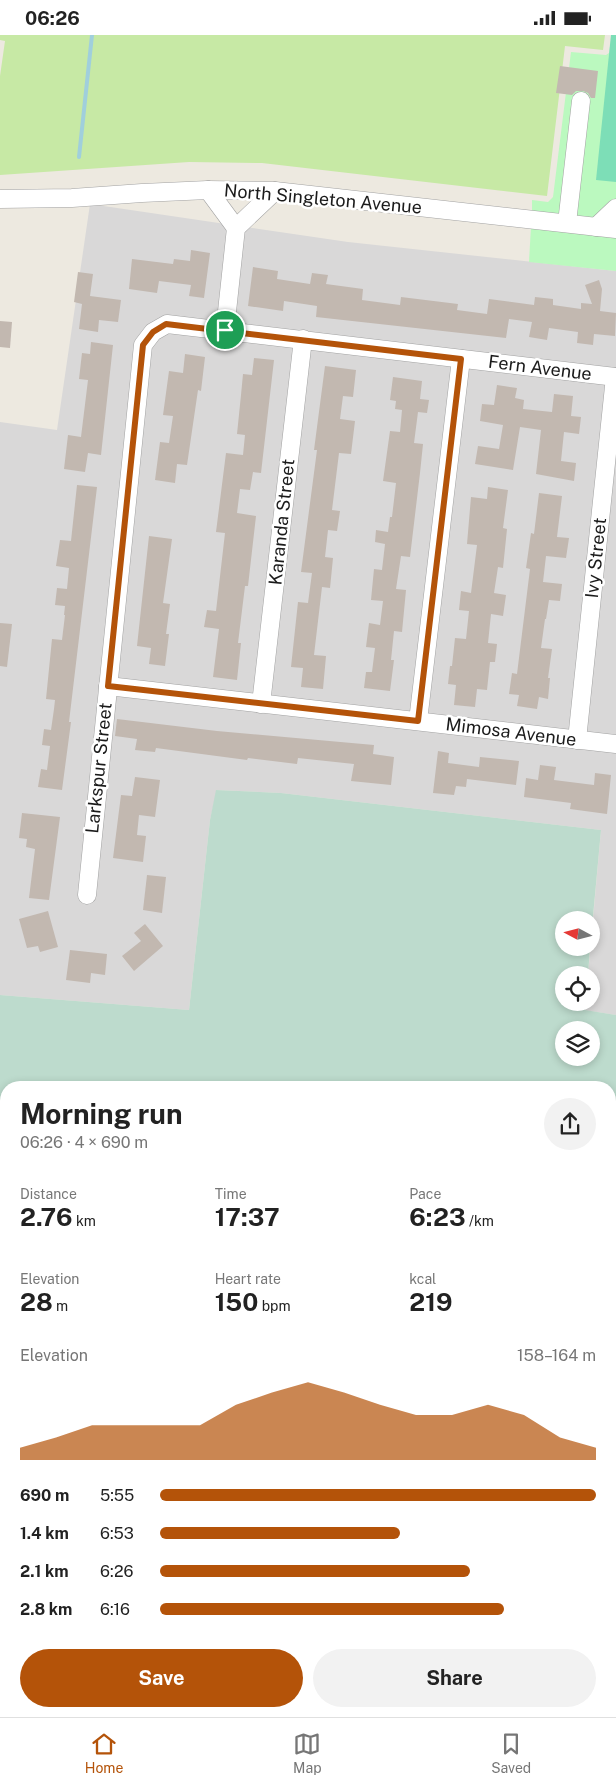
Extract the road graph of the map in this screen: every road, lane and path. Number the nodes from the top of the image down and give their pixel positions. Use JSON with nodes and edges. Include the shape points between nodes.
{"nodes":[{"id":1,"x":581,"y":101,"type":"dead end"},
{"id":2,"x":208,"y":190,"type":"junction"},
{"id":3,"x":275,"y":191,"type":"junction"},
{"id":4,"x":0,"y":199,"type":"edge"},
{"id":5,"x":616,"y":208,"type":"edge"},
{"id":6,"x":567,"y":223,"type":"junction"},
{"id":7,"x":596,"y":227,"type":"junction"},
{"id":8,"x":236,"y":228,"type":"junction"},
{"id":9,"x":616,"y":229,"type":"edge"},
{"id":10,"x":166,"y":324,"type":"joint"},
{"id":11,"x":225,"y":330,"type":"junction"},
{"id":12,"x":302,"y":339,"type":"junction"},
{"id":13,"x":461,"y":359,"type":"junction"},
{"id":14,"x":615,"y":377,"type":"edge"},
{"id":15,"x":108,"y":686,"type":"junction"},
{"id":16,"x":261,"y":704,"type":"junction"},
{"id":17,"x":418,"y":721,"type":"junction"},
{"id":18,"x":577,"y":740,"type":"junction"},
{"id":19,"x":616,"y":744,"type":"edge"},
{"id":20,"x":87,"y":895,"type":"dead end"}],
"edges":[{"from":1,"to":6,"type":"street"},
{"from":2,"to":3,"type":"street","name":"North Singleton Avenue"},
{"from":2,"to":4,"type":"street","name":"North Singleton Avenue"},
{"from":2,"to":8,"type":"street"},
{"from":3,"to":6,"type":"street","name":"North Singleton Avenue"},
{"from":3,"to":8,"type":"street"},
{"from":5,"to":7,"type":"street"},
{"from":6,"to":7,"type":"street","name":"North Singleton Avenue"},
{"from":7,"to":9,"type":"street","name":"North Singleton Avenue"},
{"from":8,"to":11,"type":"street"},
{"from":10,"to":11,"type":"street","name":"Fern Avenue"},
{"from":10,"to":15,"type":"street","name":"Larkspur Street","via":[[153,332],[143,345]]},
{"from":11,"to":12,"type":"street","name":"Fern Avenue"},
{"from":12,"to":13,"type":"street","name":"Fern Avenue"},
{"from":12,"to":16,"type":"street","name":"Karanda Street"},
{"from":13,"to":14,"type":"street","name":"Fern Avenue"},
{"from":13,"to":17,"type":"street"},
{"from":14,"to":18,"type":"street","name":"Ivy Street"},
{"from":15,"to":16,"type":"street","name":"Mimosa Avenue"},
{"from":15,"to":20,"type":"street","name":"Larkspur Street"},
{"from":16,"to":17,"type":"street","name":"Mimosa Avenue"},
{"from":17,"to":18,"type":"street","name":"Mimosa Avenue"},
{"from":18,"to":19,"type":"street","name":"Mimosa Avenue"}]}
